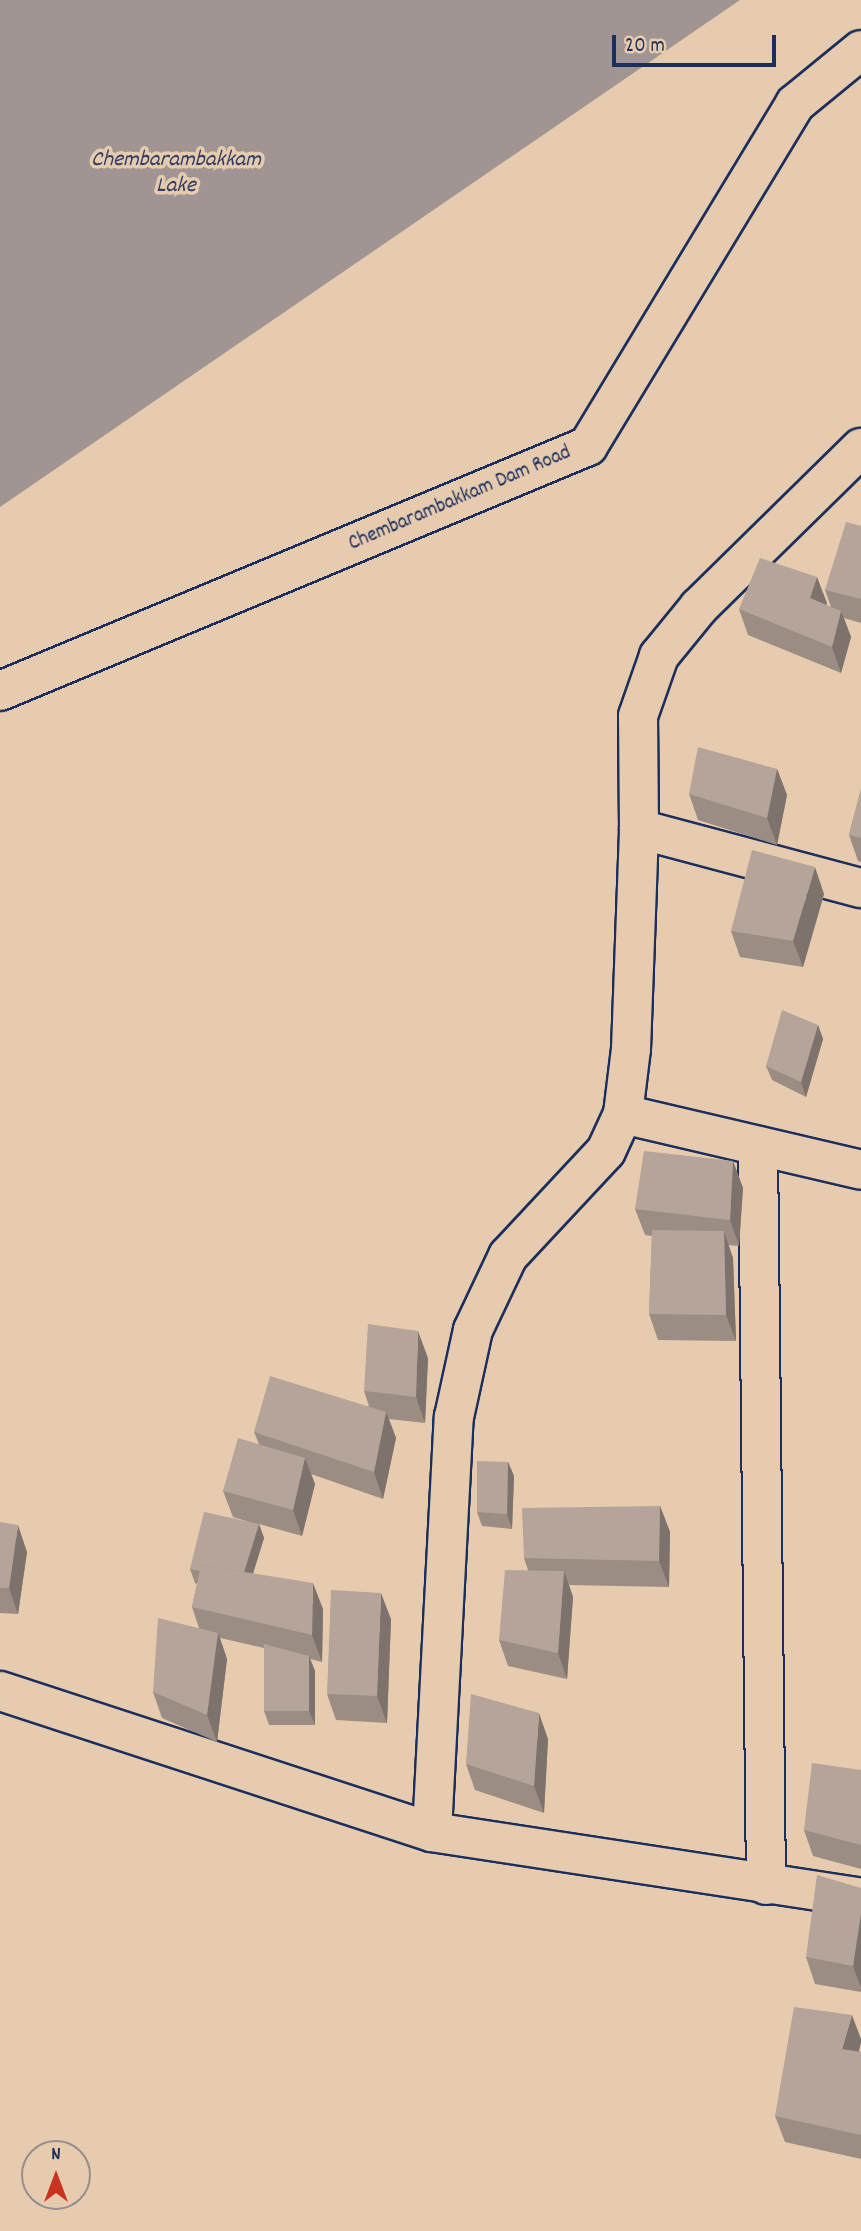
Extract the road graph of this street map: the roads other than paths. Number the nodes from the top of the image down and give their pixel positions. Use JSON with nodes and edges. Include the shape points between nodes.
{"nodes":[{"id":1,"x":861,"y":50,"type":"edge"},
{"id":2,"x":861,"y":448,"type":"edge"},
{"id":3,"x":0,"y":691,"type":"edge"},
{"id":4,"x":639,"y":829,"type":"junction"},
{"id":5,"x":861,"y":888,"type":"edge"},
{"id":6,"x":623,"y":1114,"type":"junction"},
{"id":7,"x":758,"y":1146,"type":"junction"},
{"id":8,"x":861,"y":1170,"type":"edge"},
{"id":9,"x":0,"y":1691,"type":"edge"},
{"id":10,"x":432,"y":1832,"type":"junction"},
{"id":11,"x":766,"y":1885,"type":"junction"},
{"id":12,"x":861,"y":1898,"type":"edge"}],
"edges":[{"from":1,"to":3,"type":"street","name":"Chembarambakkam Dam Road","via":[[795,104],[588,446]]},
{"from":2,"to":4,"type":"street","via":[[699,607],[659,656],[638,716]]},
{"from":4,"to":5,"type":"street"},
{"from":4,"to":6,"type":"street","via":[[631,1049]]},
{"from":6,"to":7,"type":"street"},
{"from":6,"to":10,"type":"street","via":[[607,1151],[508,1256],[473,1330],[454,1417]]},
{"from":7,"to":8,"type":"street"},
{"from":7,"to":11,"type":"street"},
{"from":9,"to":10,"type":"street"},
{"from":10,"to":11,"type":"street"},
{"from":11,"to":12,"type":"street"}]}
